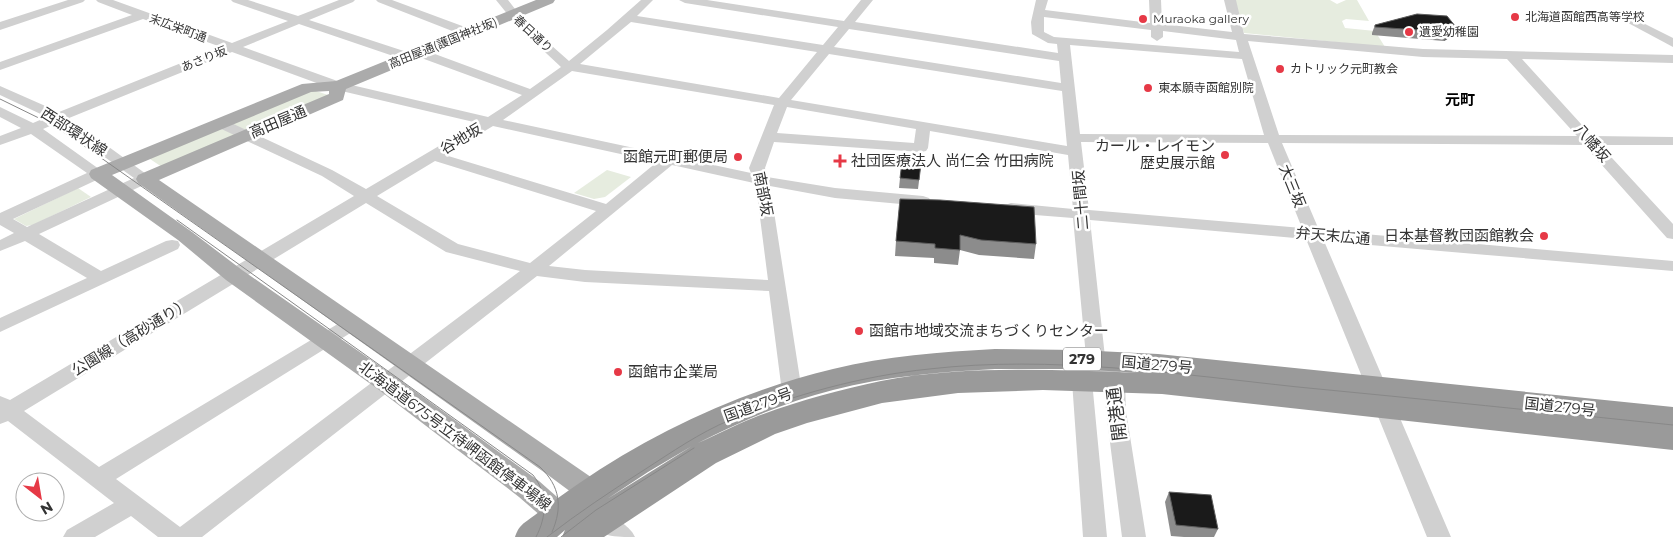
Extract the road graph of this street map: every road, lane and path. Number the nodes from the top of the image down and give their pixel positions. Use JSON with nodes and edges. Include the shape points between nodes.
{"nodes":[{"id":1,"x":79,"y":0,"type":"edge"},
{"id":2,"x":102,"y":0,"type":"edge"},
{"id":3,"x":237,"y":0,"type":"edge"},
{"id":4,"x":349,"y":0,"type":"edge"},
{"id":5,"x":382,"y":0,"type":"edge"},
{"id":6,"x":502,"y":0,"type":"edge"},
{"id":7,"x":548,"y":0,"type":"edge"},
{"id":8,"x":646,"y":0,"type":"edge"},
{"id":9,"x":685,"y":0,"type":"edge"},
{"id":10,"x":867,"y":0,"type":"edge"},
{"id":11,"x":1042,"y":0,"type":"edge"},
{"id":12,"x":1154,"y":0,"type":"edge"},
{"id":13,"x":1230,"y":0,"type":"edge"},
{"id":14,"x":1040,"y":13,"type":"junction"},
{"id":15,"x":143,"y":15,"type":"junction"},
{"id":16,"x":512,"y":15,"type":"junction"},
{"id":17,"x":1621,"y":15,"type":"dead end"},
{"id":18,"x":629,"y":18,"type":"junction"},
{"id":19,"x":299,"y":20,"type":"junction"},
{"id":20,"x":848,"y":24,"type":"junction"},
{"id":21,"x":0,"y":26,"type":"edge"},
{"id":22,"x":1157,"y":27,"type":"junction"},
{"id":23,"x":469,"y":33,"type":"junction"},
{"id":24,"x":1658,"y":34,"type":"junction"},
{"id":25,"x":1673,"y":35,"type":"edge"},
{"id":26,"x":1240,"y":36,"type":"junction"},
{"id":27,"x":1063,"y":41,"type":"junction"},
{"id":28,"x":1673,"y":43,"type":"edge"},
{"id":29,"x":232,"y":48,"type":"junction"},
{"id":30,"x":1157,"y":48,"type":"junction"},
{"id":31,"x":826,"y":49,"type":"junction"},
{"id":32,"x":1510,"y":54,"type":"junction"},
{"id":33,"x":415,"y":55,"type":"junction"},
{"id":34,"x":1248,"y":56,"type":"junction"},
{"id":35,"x":1064,"y":58,"type":"junction"},
{"id":36,"x":1673,"y":59,"type":"edge"},
{"id":37,"x":0,"y":66,"type":"edge"},
{"id":38,"x":568,"y":66,"type":"junction"},
{"id":39,"x":338,"y":86,"type":"junction"},
{"id":40,"x":1069,"y":88,"type":"junction"},
{"id":41,"x":0,"y":90,"type":"edge"},
{"id":42,"x":530,"y":94,"type":"junction"},
{"id":43,"x":782,"y":102,"type":"junction"},
{"id":44,"x":0,"y":111,"type":"edge"},
{"id":45,"x":58,"y":118,"type":"junction"},
{"id":46,"x":491,"y":121,"type":"junction"},
{"id":47,"x":220,"y":123,"type":"junction"},
{"id":48,"x":923,"y":127,"type":"junction"},
{"id":49,"x":32,"y":128,"type":"junction"},
{"id":50,"x":245,"y":136,"type":"junction"},
{"id":51,"x":768,"y":137,"type":"junction"},
{"id":52,"x":1272,"y":139,"type":"junction"},
{"id":53,"x":0,"y":141,"type":"edge"},
{"id":54,"x":1590,"y":141,"type":"junction"},
{"id":55,"x":1673,"y":141,"type":"edge"},
{"id":56,"x":1075,"y":145,"type":"junction"},
{"id":57,"x":434,"y":156,"type":"junction"},
{"id":58,"x":670,"y":159,"type":"junction"},
{"id":59,"x":122,"y":163,"type":"junction"},
{"id":60,"x":98,"y":174,"type":"junction"},
{"id":61,"x":145,"y":179,"type":"junction"},
{"id":62,"x":760,"y":180,"type":"junction"},
{"id":63,"x":119,"y":190,"type":"junction"},
{"id":64,"x":366,"y":196,"type":"junction"},
{"id":65,"x":941,"y":202,"type":"edge"},
{"id":66,"x":999,"y":207,"type":"edge"},
{"id":67,"x":609,"y":210,"type":"junction"},
{"id":68,"x":1082,"y":214,"type":"junction"},
{"id":69,"x":0,"y":218,"type":"edge"},
{"id":70,"x":27,"y":234,"type":"junction"},
{"id":71,"x":1311,"y":234,"type":"junction"},
{"id":72,"x":1673,"y":234,"type":"edge"},
{"id":73,"x":172,"y":245,"type":"dead end"},
{"id":74,"x":0,"y":246,"type":"edge"},
{"id":75,"x":262,"y":259,"type":"junction"},
{"id":76,"x":1673,"y":266,"type":"edge"},
{"id":77,"x":535,"y":270,"type":"junction"},
{"id":78,"x":234,"y":275,"type":"junction"},
{"id":79,"x":100,"y":279,"type":"junction"},
{"id":80,"x":778,"y":286,"type":"junction"},
{"id":81,"x":354,"y":323,"type":"junction"},
{"id":82,"x":0,"y":326,"type":"edge"},
{"id":83,"x":326,"y":340,"type":"junction"},
{"id":84,"x":412,"y":364,"type":"junction"},
{"id":85,"x":1089,"y":370,"type":"junction"},
{"id":86,"x":1115,"y":383,"type":"junction"},
{"id":87,"x":388,"y":384,"type":"junction"},
{"id":88,"x":792,"y":392,"type":"junction"},
{"id":89,"x":1380,"y":398,"type":"junction"},
{"id":90,"x":2,"y":410,"type":"edge"},
{"id":91,"x":1673,"y":418,"type":"edge"},
{"id":92,"x":1673,"y":438,"type":"edge"},
{"id":93,"x":97,"y":479,"type":"junction"},
{"id":94,"x":591,"y":492,"type":"junction"},
{"id":95,"x":131,"y":504,"type":"junction"},
{"id":96,"x":559,"y":515,"type":"junction"},
{"id":97,"x":601,"y":532,"type":"edge"},
{"id":98,"x":74,"y":537,"type":"edge"},
{"id":99,"x":176,"y":537,"type":"edge"},
{"id":100,"x":184,"y":537,"type":"edge"},
{"id":101,"x":532,"y":537,"type":"edge"},
{"id":102,"x":1094,"y":537,"type":"edge"},
{"id":103,"x":1134,"y":537,"type":"edge"},
{"id":104,"x":1439,"y":537,"type":"edge"}],
"edges":[{"from":1,"to":21,"type":"street"},
{"from":2,"to":15,"type":"street","name":"末広栄町通"},
{"from":3,"to":19,"type":"street"},
{"from":4,"to":19,"type":"street","name":"あさり坂"},
{"from":5,"to":23,"type":"street"},
{"from":6,"to":16,"type":"street","name":"春日通り"},
{"from":7,"to":16,"type":"main road","name":"高田屋通(護国神社坂)"},
{"from":8,"to":18,"type":"street","name":"谷地坂"},
{"from":9,"to":20,"type":"street"},
{"from":10,"to":20,"type":"street","name":"南部坂"},
{"from":11,"to":14,"type":"street"},
{"from":12,"to":22,"type":"street"},
{"from":13,"to":26,"type":"street","name":"大三坂"},
{"from":14,"to":22,"type":"street"},
{"from":14,"to":27,"type":"street","via":[[1036,22],[1038,34]]},
{"from":15,"to":29,"type":"street","name":"末広栄町通"},
{"from":15,"to":37,"type":"street"},
{"from":16,"to":23,"type":"main road","name":"高田屋通(護国神社坂)"},
{"from":16,"to":38,"type":"street","name":"春日通り"},
{"from":17,"to":24,"type":"street"},
{"from":18,"to":31,"type":"street"},
{"from":18,"to":38,"type":"street","name":"谷地坂"},
{"from":19,"to":29,"type":"street","name":"あさり坂"},
{"from":19,"to":33,"type":"street"},
{"from":20,"to":31,"type":"street","name":"南部坂"},
{"from":20,"to":35,"type":"street"},
{"from":22,"to":26,"type":"street"},
{"from":22,"to":30,"type":"street"},
{"from":23,"to":33,"type":"main road","name":"高田屋通(護国神社坂)"},
{"from":24,"to":25,"type":"street"},
{"from":24,"to":28,"type":"street"},
{"from":26,"to":32,"type":"street","via":[[1423,53]]},
{"from":26,"to":34,"type":"street","name":"大三坂"},
{"from":27,"to":30,"type":"street"},
{"from":27,"to":35,"type":"street","name":"二十間坂"},
{"from":29,"to":39,"type":"street","name":"末広栄町通"},
{"from":29,"to":45,"type":"street","name":"あさり坂"},
{"from":30,"to":34,"type":"street"},
{"from":31,"to":40,"type":"street"},
{"from":31,"to":43,"type":"street","name":"南部坂"},
{"from":32,"to":36,"type":"street"},
{"from":32,"to":54,"type":"street","name":"八幡坂"},
{"from":33,"to":39,"type":"main road","name":"高田屋通(護国神社坂)"},
{"from":33,"to":42,"type":"street"},
{"from":34,"to":52,"type":"street","name":"大三坂"},
{"from":35,"to":40,"type":"street","name":"二十間坂"},
{"from":38,"to":42,"type":"street","name":"谷地坂"},
{"from":38,"to":43,"type":"street"},
{"from":39,"to":46,"type":"street","name":"末広栄町通"},
{"from":39,"to":47,"type":"main road","name":"高田屋通","via":[[308,87]]},
{"from":39,"to":50,"type":"main road","name":"高田屋通","via":[[337,97]]},
{"from":40,"to":56,"type":"street","name":"二十間坂"},
{"from":41,"to":45,"type":"street","name":"西部環状線"},
{"from":42,"to":46,"type":"street","name":"谷地坂"},
{"from":43,"to":48,"type":"street"},
{"from":43,"to":51,"type":"street","name":"南部坂"},
{"from":44,"to":49,"type":"street","name":"西部環状線"},
{"from":45,"to":49,"type":"street","name":"あさり坂"},
{"from":45,"to":59,"type":"street","name":"西部環状線"},
{"from":46,"to":57,"type":"street","name":"谷地坂"},
{"from":46,"to":58,"type":"street","name":"末広栄町通"},
{"from":47,"to":50,"type":"street"},
{"from":47,"to":59,"type":"main road","name":"高田屋通"},
{"from":48,"to":51,"type":"street","via":[[920,148]]},
{"from":48,"to":56,"type":"street"},
{"from":49,"to":53,"type":"street","name":"あさり坂"},
{"from":49,"to":60,"type":"street","name":"西部環状線"},
{"from":50,"to":61,"type":"main road","name":"高田屋通"},
{"from":50,"to":64,"type":"street","via":[[327,173]]},
{"from":51,"to":62,"type":"street","name":"南部坂","via":[[757,168]]},
{"from":52,"to":54,"type":"street"},
{"from":52,"to":56,"type":"street"},
{"from":52,"to":71,"type":"street","name":"大三坂"},
{"from":54,"to":55,"type":"street"},
{"from":54,"to":72,"type":"street","name":"八幡坂"},
{"from":56,"to":68,"type":"street","name":"二十間坂"},
{"from":57,"to":64,"type":"street","name":"谷地坂"},
{"from":57,"to":67,"type":"street"},
{"from":58,"to":62,"type":"street","name":"末広栄町通"},
{"from":58,"to":67,"type":"street"},
{"from":59,"to":60,"type":"main road","name":"高田屋通"},
{"from":59,"to":61,"type":"street","name":"西部環状線"},
{"from":60,"to":63,"type":"main road","name":"北海道道675号立待岬函館停車場線"},
{"from":60,"to":69,"type":"street"},
{"from":61,"to":63,"type":"street","name":"高田屋通"},
{"from":61,"to":75,"type":"main road","name":"北海道道675号立待岬函館停車場線"},
{"from":62,"to":65,"type":"street","name":"末広栄町通","via":[[835,193]]},
{"from":62,"to":80,"type":"street","name":"南部坂","via":[[765,194]]},
{"from":63,"to":70,"type":"street","name":"高田屋通"},
{"from":63,"to":78,"type":"main road","name":"北海道道675号立待岬函館停車場線"},
{"from":64,"to":75,"type":"street","name":"谷地坂"},
{"from":64,"to":77,"type":"street","via":[[452,248]]},
{"from":66,"to":68,"type":"street","name":"弁天末広通"},
{"from":67,"to":77,"type":"street"},
{"from":68,"to":71,"type":"street","name":"弁天末広通"},
{"from":68,"to":85,"type":"street","name":"二十間坂"},
{"from":69,"to":70,"type":"street"},
{"from":70,"to":74,"type":"street","name":"高田屋通"},
{"from":70,"to":79,"type":"street"},
{"from":71,"to":76,"type":"street","name":"弁天末広通"},
{"from":71,"to":89,"type":"street","name":"大三坂"},
{"from":73,"to":79,"type":"street"},
{"from":75,"to":78,"type":"street","name":"公園線（高砂通り）"},
{"from":75,"to":81,"type":"main road","name":"北海道道675号立待岬函館停車場線"},
{"from":77,"to":80,"type":"street","via":[[585,276]]},
{"from":77,"to":84,"type":"street"},
{"from":78,"to":83,"type":"main road","name":"北海道道675号立待岬函館停車場線"},
{"from":78,"to":90,"type":"street","name":"公園線（高砂通り）"},
{"from":79,"to":82,"type":"street"},
{"from":80,"to":88,"type":"street","name":"南部坂"},
{"from":81,"to":83,"type":"street"},
{"from":81,"to":84,"type":"main road","name":"北海道道675号立待岬函館停車場線"},
{"from":83,"to":87,"type":"main road","name":"北海道道675号立待岬函館停車場線"},
{"from":83,"to":93,"type":"street"},
{"from":84,"to":87,"type":"street"},
{"from":84,"to":94,"type":"main road","name":"北海道道675号立待岬函館停車場線"},
{"from":85,"to":86,"type":"highway","name":"国道279号","number":"279"},
{"from":85,"to":88,"type":"highway","name":"国道279号","number":"279","via":[[952,362],[833,380]]},
{"from":85,"to":89,"type":"highway","name":"国道279号","number":"279","via":[[1158,364]]},
{"from":85,"to":97,"type":"highway","name":"国道279号","number":"279","via":[[916,386],[802,412],[734,438],[705,454]]},
{"from":85,"to":102,"type":"street","name":"開港通"},
{"from":86,"to":89,"type":"highway","name":"国道279号","number":"279"},
{"from":86,"to":103,"type":"street","name":"開港通"},
{"from":87,"to":96,"type":"main road","name":"北海道道675号立待岬函館停車場線"},
{"from":87,"to":100,"type":"street"},
{"from":88,"to":94,"type":"highway","name":"国道279号","number":"279","via":[[703,426]]},
{"from":89,"to":91,"type":"highway","name":"国道279号","number":"279"},
{"from":89,"to":92,"type":"highway","name":"国道279号","number":"279"},
{"from":89,"to":104,"type":"street","name":"大三坂"},
{"from":90,"to":93,"type":"street"},
{"from":93,"to":95,"type":"street"},
{"from":94,"to":96,"type":"highway","name":"国道279号","number":"279"},
{"from":94,"to":97,"type":"main road"},
{"from":95,"to":98,"type":"street"},
{"from":95,"to":99,"type":"street"},
{"from":96,"to":97,"type":"main road","name":"北海道道675号立待岬函館停車場線"},
{"from":96,"to":101,"type":"highway","name":"国道279号","number":"279"}]}
